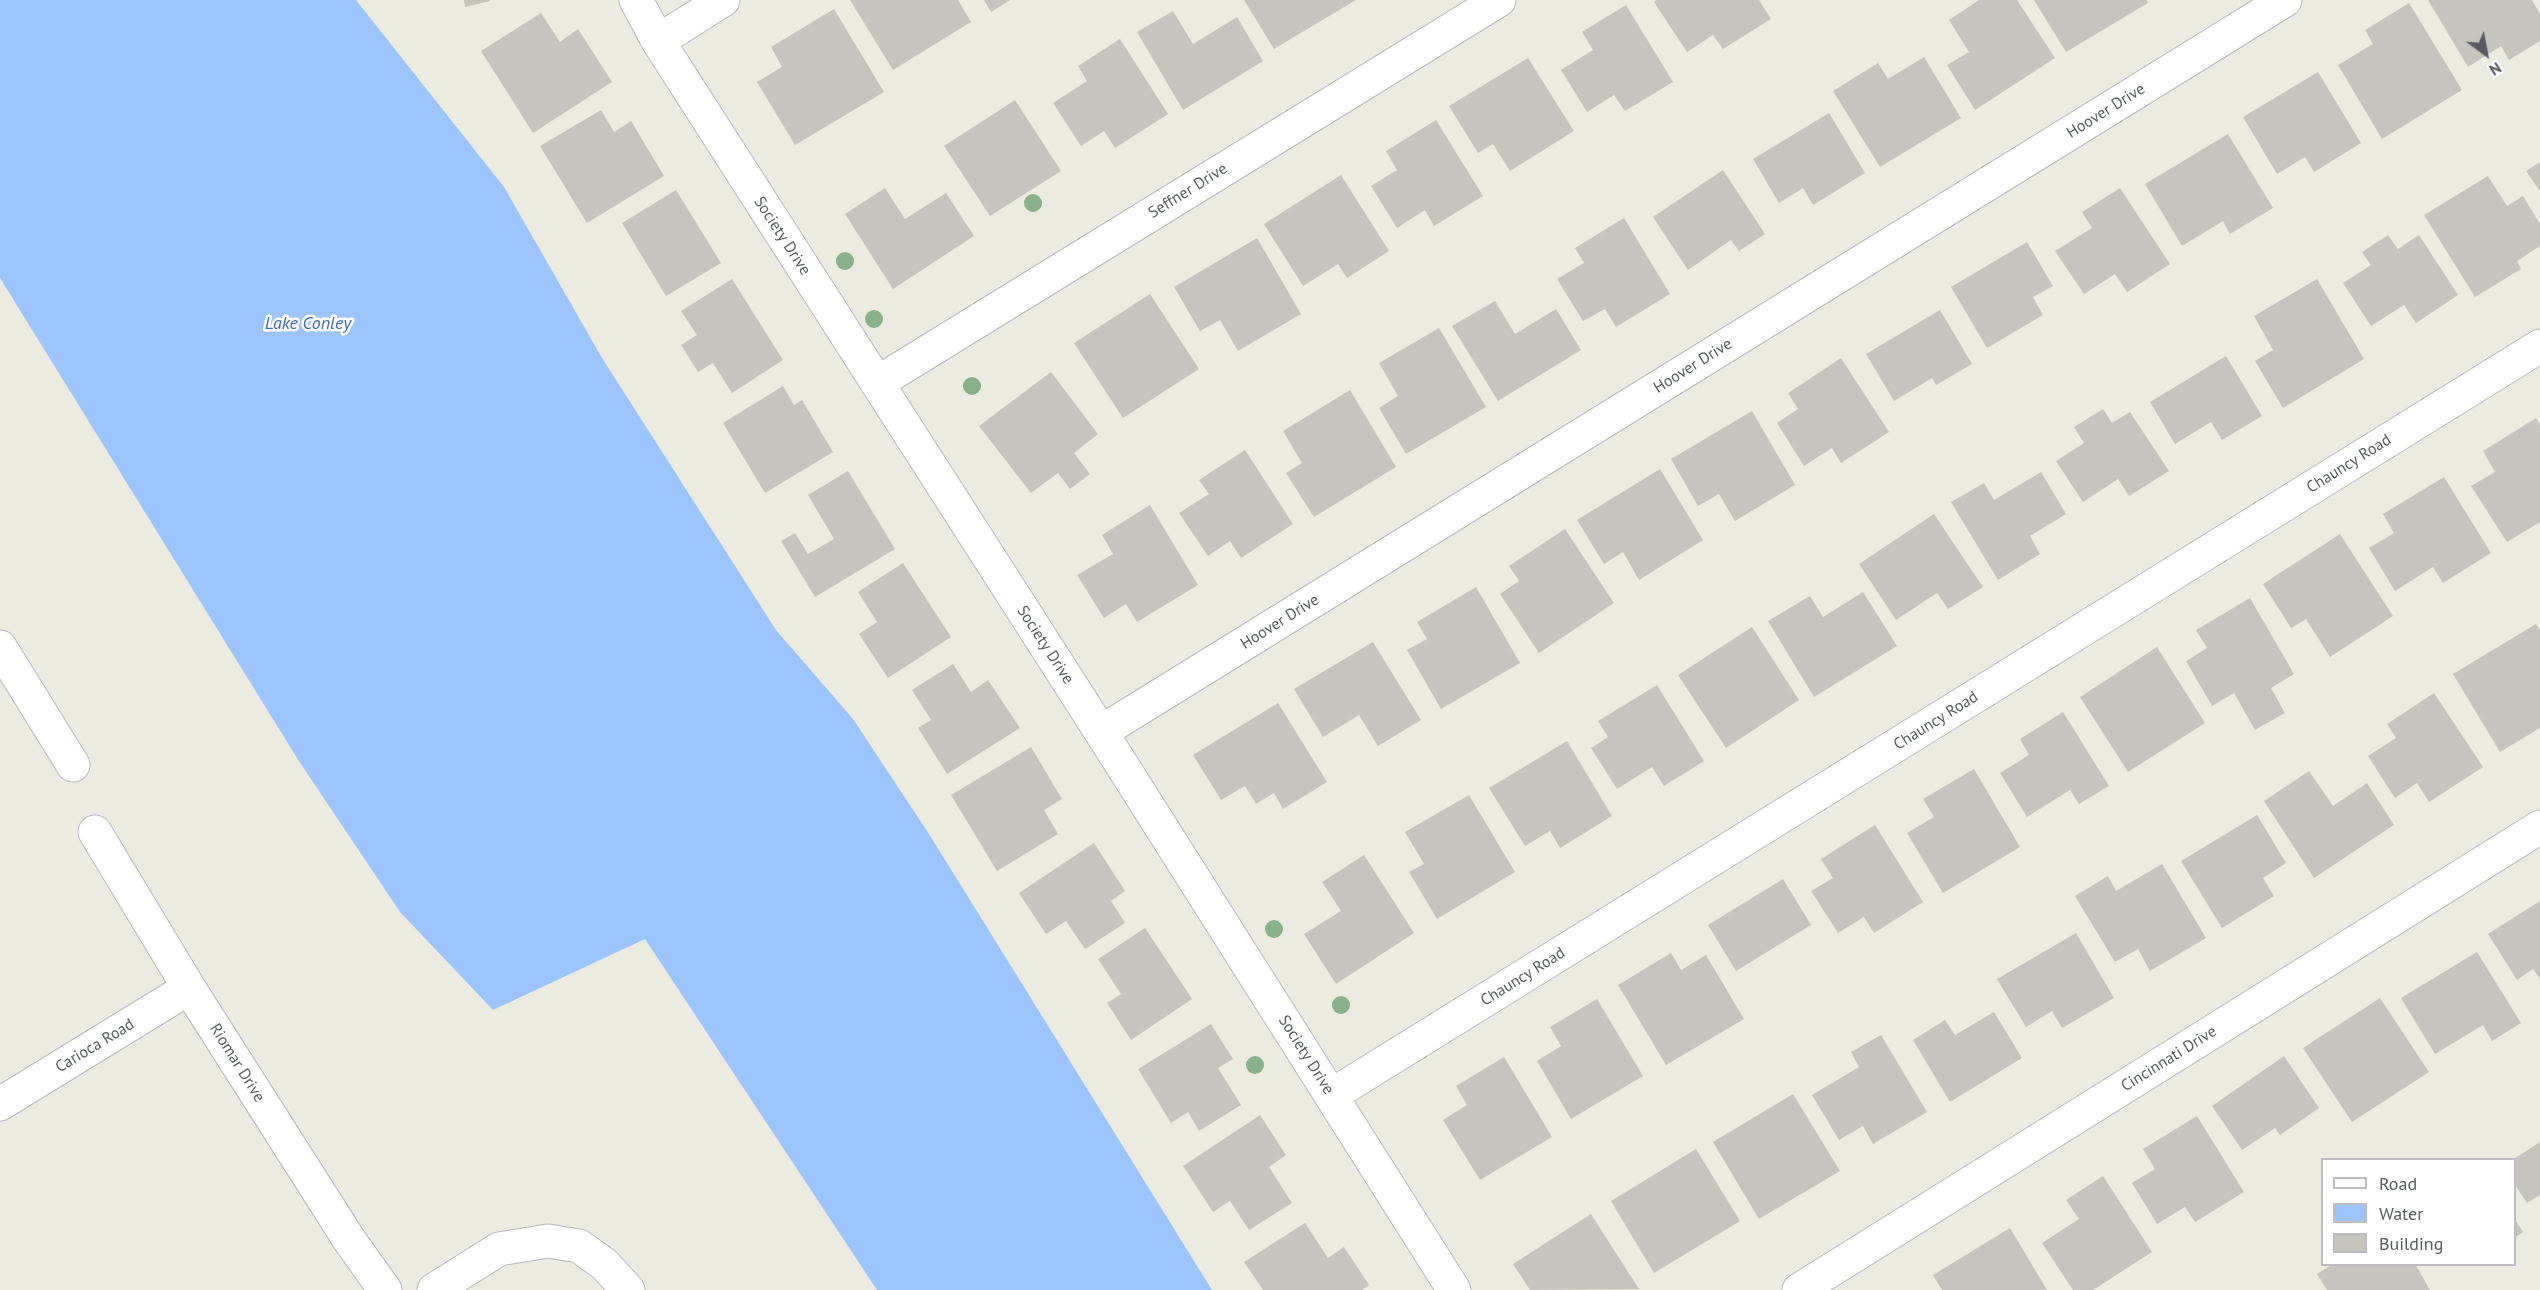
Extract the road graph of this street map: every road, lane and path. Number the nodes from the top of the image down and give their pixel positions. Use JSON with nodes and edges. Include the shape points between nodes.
{"nodes":[{"id":1,"x":636,"y":0,"type":"edge"},
{"id":2,"x":723,"y":0,"type":"edge"},
{"id":3,"x":1499,"y":0,"type":"edge"},
{"id":4,"x":2285,"y":0,"type":"edge"},
{"id":5,"x":658,"y":41,"type":"junction"},
{"id":6,"x":2540,"y":346,"type":"edge"},
{"id":7,"x":877,"y":383,"type":"junction"},
{"id":8,"x":0,"y":649,"type":"edge"},
{"id":9,"x":1101,"y":732,"type":"junction"},
{"id":10,"x":73,"y":765,"type":"dead end"},
{"id":11,"x":2540,"y":827,"type":"edge"},
{"id":12,"x":95,"y":832,"type":"dead end"},
{"id":13,"x":189,"y":988,"type":"junction"},
{"id":14,"x":1332,"y":1095,"type":"junction"},
{"id":15,"x":0,"y":1104,"type":"edge"},
{"id":16,"x":385,"y":1290,"type":"edge"},
{"id":17,"x":434,"y":1290,"type":"edge"},
{"id":18,"x":628,"y":1290,"type":"edge"},
{"id":19,"x":1454,"y":1290,"type":"edge"},
{"id":20,"x":1799,"y":1290,"type":"edge"}],
"edges":[{"from":1,"to":5,"type":"street","name":"Society Drive"},
{"from":2,"to":5,"type":"street"},
{"from":3,"to":7,"type":"street","name":"Seffner Drive"},
{"from":4,"to":9,"type":"street","name":"Hoover Drive"},
{"from":5,"to":7,"type":"street","name":"Society Drive"},
{"from":6,"to":14,"type":"street","name":"Chauncy Road"},
{"from":7,"to":9,"type":"street","name":"Society Drive"},
{"from":8,"to":10,"type":"street"},
{"from":9,"to":14,"type":"street","name":"Society Drive"},
{"from":11,"to":20,"type":"street","name":"Cincinnati Drive"},
{"from":12,"to":13,"type":"street","name":"Riomar Drive"},
{"from":13,"to":15,"type":"street","name":"Carioca Road"},
{"from":13,"to":16,"type":"street","name":"Riomar Drive"},
{"from":14,"to":19,"type":"street","name":"Society Drive"},
{"from":17,"to":18,"type":"street","via":[[499,1249],[548,1241],[579,1246],[604,1264]]}]}
